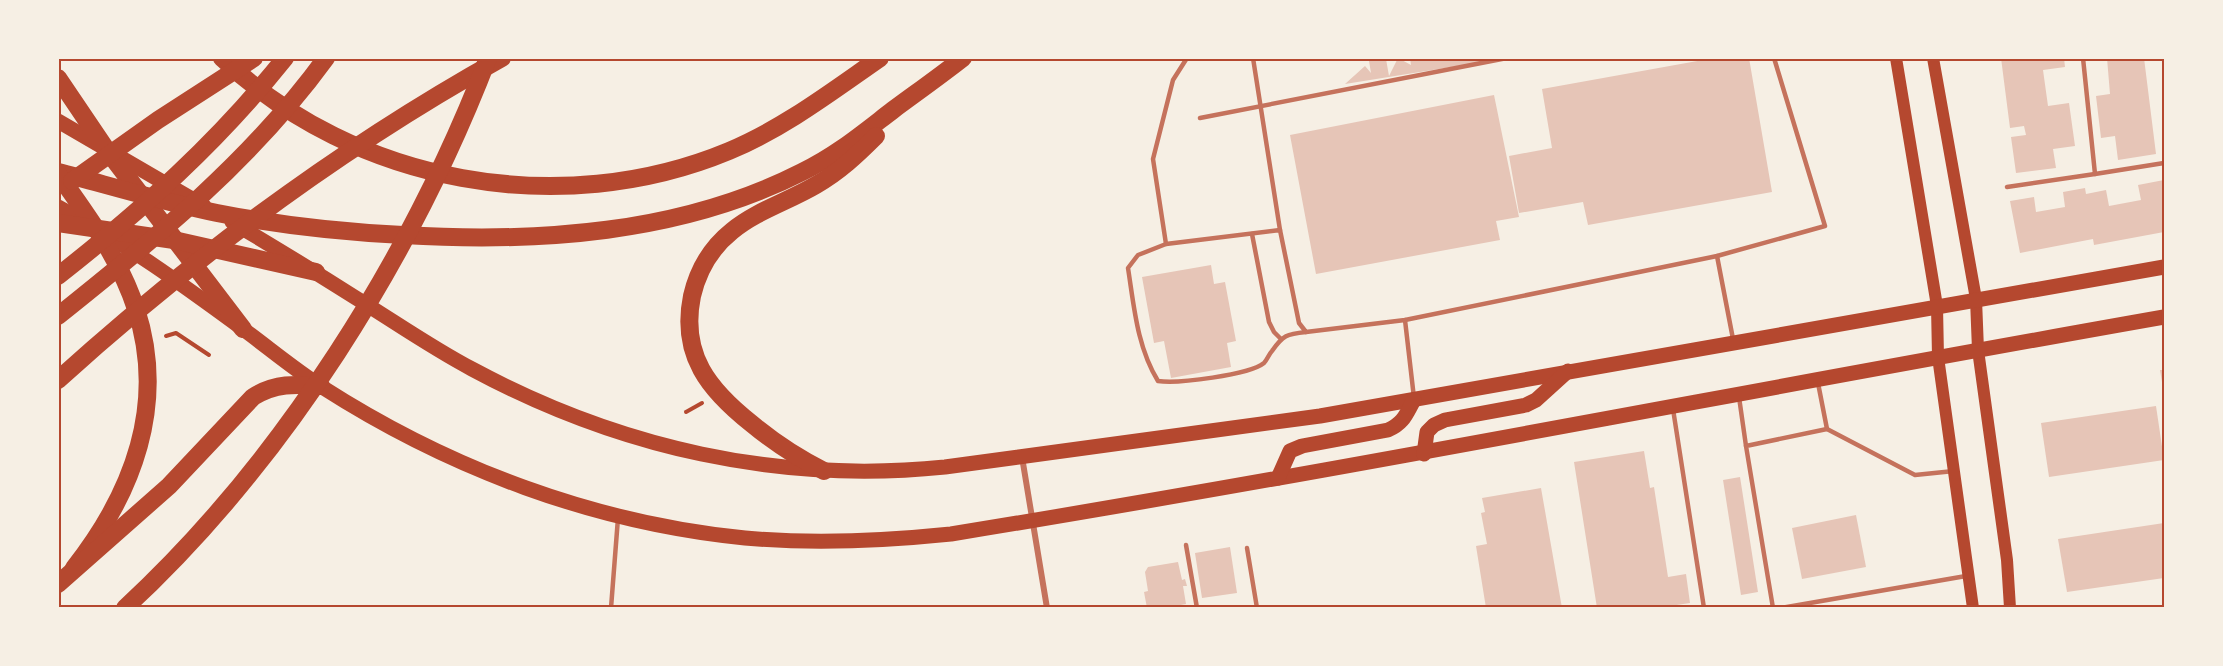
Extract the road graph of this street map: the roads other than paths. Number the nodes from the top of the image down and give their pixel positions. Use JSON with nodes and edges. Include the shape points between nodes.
{"nodes":[{"id":1,"x":222,"y":58,"type":"edge"},
{"id":2,"x":255,"y":58,"type":"edge"},
{"id":3,"x":285,"y":58,"type":"edge"},
{"id":4,"x":326,"y":58,"type":"edge"},
{"id":5,"x":488,"y":58,"type":"edge"},
{"id":6,"x":502,"y":58,"type":"edge"},
{"id":7,"x":880,"y":58,"type":"edge"},
{"id":8,"x":963,"y":58,"type":"edge"},
{"id":9,"x":1187,"y":58,"type":"edge"},
{"id":10,"x":1253,"y":58,"type":"edge"},
{"id":11,"x":1507,"y":58,"type":"edge"},
{"id":12,"x":1773,"y":58,"type":"edge"},
{"id":13,"x":1896,"y":58,"type":"edge"},
{"id":14,"x":1934,"y":58,"type":"edge"},
{"id":15,"x":2083,"y":58,"type":"edge"},
{"id":16,"x":58,"y":78,"type":"edge"},
{"id":17,"x":924,"y":88,"type":"junction"},
{"id":18,"x":1260,"y":105,"type":"junction"},
{"id":19,"x":1200,"y":118,"type":"dead end"},
{"id":20,"x":58,"y":121,"type":"edge"},
{"id":21,"x":106,"y":149,"type":"junction"},
{"id":22,"x":2164,"y":163,"type":"edge"},
{"id":23,"x":58,"y":173,"type":"edge"},
{"id":24,"x":2095,"y":174,"type":"junction"},
{"id":25,"x":2007,"y":187,"type":"dead end"},
{"id":26,"x":58,"y":192,"type":"edge"},
{"id":27,"x":139,"y":194,"type":"junction"},
{"id":28,"x":58,"y":207,"type":"edge"},
{"id":29,"x":216,"y":213,"type":"junction"},
{"id":30,"x":58,"y":223,"type":"edge"},
{"id":31,"x":96,"y":227,"type":"junction"},
{"id":32,"x":1280,"y":230,"type":"junction"},
{"id":33,"x":1252,"y":234,"type":"junction"},
{"id":34,"x":174,"y":240,"type":"junction"},
{"id":35,"x":1167,"y":244,"type":"junction"},
{"id":36,"x":1717,"y":256,"type":"junction"},
{"id":37,"x":2164,"y":267,"type":"edge"},
{"id":38,"x":316,"y":272,"type":"junction"},
{"id":39,"x":58,"y":276,"type":"edge"},
{"id":40,"x":1976,"y":299,"type":"junction"},
{"id":41,"x":1937,"y":306,"type":"junction"},
{"id":42,"x":58,"y":316,"type":"edge"},
{"id":43,"x":2164,"y":317,"type":"edge"},
{"id":44,"x":1405,"y":320,"type":"junction"},
{"id":45,"x":243,"y":329,"type":"junction"},
{"id":46,"x":1306,"y":332,"type":"junction"},
{"id":47,"x":1280,"y":338,"type":"junction"},
{"id":48,"x":1734,"y":342,"type":"junction"},
{"id":49,"x":1978,"y":350,"type":"junction"},
{"id":50,"x":1938,"y":357,"type":"junction"},
{"id":51,"x":1568,"y":371,"type":"junction"},
{"id":52,"x":58,"y":380,"type":"edge"},
{"id":53,"x":1818,"y":380,"type":"junction"},
{"id":54,"x":321,"y":386,"type":"junction"},
{"id":55,"x":1739,"y":394,"type":"junction"},
{"id":56,"x":1414,"y":400,"type":"junction"},
{"id":57,"x":1672,"y":406,"type":"junction"},
{"id":58,"x":1827,"y":429,"type":"junction"},
{"id":59,"x":1746,"y":446,"type":"junction"},
{"id":60,"x":1424,"y":454,"type":"junction"},
{"id":61,"x":1022,"y":457,"type":"junction"},
{"id":62,"x":824,"y":471,"type":"junction"},
{"id":63,"x":1954,"y":471,"type":"junction"},
{"id":64,"x":1278,"y":478,"type":"junction"},
{"id":65,"x":618,"y":516,"type":"junction"},
{"id":66,"x":1033,"y":520,"type":"junction"},
{"id":67,"x":1186,"y":545,"type":"dead end"},
{"id":68,"x":1247,"y":548,"type":"dead end"},
{"id":69,"x":74,"y":568,"type":"junction"},
{"id":70,"x":1969,"y":576,"type":"junction"},
{"id":71,"x":58,"y":584,"type":"edge"},
{"id":72,"x":125,"y":608,"type":"edge"},
{"id":73,"x":611,"y":608,"type":"edge"},
{"id":74,"x":1047,"y":608,"type":"edge"},
{"id":75,"x":1197,"y":608,"type":"edge"},
{"id":76,"x":1257,"y":608,"type":"edge"},
{"id":77,"x":1704,"y":608,"type":"edge"},
{"id":78,"x":1773,"y":608,"type":"edge"},
{"id":79,"x":1781,"y":608,"type":"edge"},
{"id":80,"x":1973,"y":608,"type":"edge"},
{"id":81,"x":2010,"y":608,"type":"edge"}],
"edges":[{"from":1,"to":7,"type":"highway","via":[[266,94],[326,132],[388,158],[453,177],[557,187],[664,172],[727,152],[802,111]]},
{"from":2,"to":26,"type":"highway","via":[[158,120]]},
{"from":3,"to":39,"type":"highway","via":[[179,174]]},
{"from":4,"to":42,"type":"highway","via":[[279,117],[214,186]]},
{"from":5,"to":72,"type":"highway","via":[[435,181],[351,329],[281,431],[189,543]]},
{"from":6,"to":52,"type":"highway","via":[[268,208],[178,276]]},
{"from":8,"to":17,"type":"highway"},
{"from":9,"to":35,"type":"lane","via":[[1173,80],[1153,159]]},
{"from":10,"to":18,"type":"lane"},
{"from":11,"to":18,"type":"lane"},
{"from":12,"to":36,"type":"lane","via":[[1825,226]]},
{"from":13,"to":41,"type":"main road"},
{"from":14,"to":40,"type":"main road"},
{"from":15,"to":24,"type":"lane"},
{"from":16,"to":21,"type":"highway"},
{"from":17,"to":29,"type":"highway","via":[[829,158],[761,191],[698,212],[633,225],[548,236],[483,238],[313,228]]},
{"from":17,"to":62,"type":"highway","via":[[840,170],[733,230],[712,251],[695,286],[691,335],[710,384],[725,403],[774,442]]},
{"from":18,"to":19,"type":"lane"},
{"from":18,"to":32,"type":"lane"},
{"from":20,"to":21,"type":"main road"},
{"from":21,"to":27,"type":"highway"},
{"from":21,"to":29,"type":"main road"},
{"from":22,"to":24,"type":"lane"},
{"from":23,"to":27,"type":"highway"},
{"from":23,"to":31,"type":"highway"},
{"from":24,"to":25,"type":"lane"},
{"from":27,"to":29,"type":"highway"},
{"from":27,"to":34,"type":"highway"},
{"from":28,"to":31,"type":"main road"},
{"from":29,"to":38,"type":"main road"},
{"from":30,"to":31,"type":"highway"},
{"from":31,"to":34,"type":"highway"},
{"from":31,"to":45,"type":"main road"},
{"from":31,"to":69,"type":"highway","via":[[136,309],[147,357],[148,401],[137,452],[116,505]]},
{"from":32,"to":33,"type":"lane"},
{"from":32,"to":46,"type":"lane","via":[[1299,323]]},
{"from":33,"to":35,"type":"lane"},
{"from":33,"to":47,"type":"lane","via":[[1269,322]]},
{"from":34,"to":38,"type":"highway"},
{"from":34,"to":45,"type":"highway"},
{"from":35,"to":47,"type":"lane","via":[[1138,255],[1128,268],[1143,349],[1158,381],[1171,383],[1233,374],[1264,363]]},
{"from":36,"to":44,"type":"lane"},
{"from":36,"to":48,"type":"lane"},
{"from":37,"to":40,"type":"main road"},
{"from":38,"to":62,"type":"main road","via":[[472,369],[555,409],[685,452],[750,464]]},
{"from":40,"to":41,"type":"main road"},
{"from":40,"to":49,"type":"main road"},
{"from":41,"to":48,"type":"main road"},
{"from":41,"to":50,"type":"main road"},
{"from":43,"to":49,"type":"main road"},
{"from":44,"to":46,"type":"lane"},
{"from":44,"to":56,"type":"lane"},
{"from":45,"to":54,"type":"main road"},
{"from":46,"to":47,"type":"lane"},
{"from":48,"to":51,"type":"main road"},
{"from":49,"to":50,"type":"main road"},
{"from":49,"to":81,"type":"main road"},
{"from":50,"to":53,"type":"main road"},
{"from":50,"to":63,"type":"main road"},
{"from":51,"to":56,"type":"main road"},
{"from":51,"to":60,"type":"main road","via":[[1526,405],[1434,425],[1426,432]]},
{"from":53,"to":55,"type":"main road"},
{"from":53,"to":58,"type":"lane"},
{"from":54,"to":65,"type":"main road","via":[[405,436],[468,466],[551,497]]},
{"from":54,"to":69,"type":"highway","via":[[280,385],[253,397],[169,486]]},
{"from":55,"to":57,"type":"main road"},
{"from":55,"to":59,"type":"lane"},
{"from":56,"to":61,"type":"main road"},
{"from":56,"to":64,"type":"main road","via":[[1405,419],[1388,430],[1290,451]]},
{"from":57,"to":60,"type":"main road"},
{"from":57,"to":77,"type":"lane"},
{"from":58,"to":59,"type":"lane"},
{"from":58,"to":63,"type":"lane","via":[[1915,475]]},
{"from":59,"to":78,"type":"lane"},
{"from":60,"to":64,"type":"main road"},
{"from":61,"to":62,"type":"main road","via":[[924,470]]},
{"from":61,"to":66,"type":"street"},
{"from":63,"to":70,"type":"main road"},
{"from":64,"to":66,"type":"main road"},
{"from":65,"to":66,"type":"main road","via":[[740,537],[840,541],[942,535]]},
{"from":65,"to":73,"type":"lane"},
{"from":66,"to":74,"type":"street"},
{"from":67,"to":75,"type":"lane"},
{"from":68,"to":76,"type":"lane"},
{"from":69,"to":71,"type":"highway"},
{"from":70,"to":79,"type":"lane"},
{"from":70,"to":80,"type":"main road"}]}
